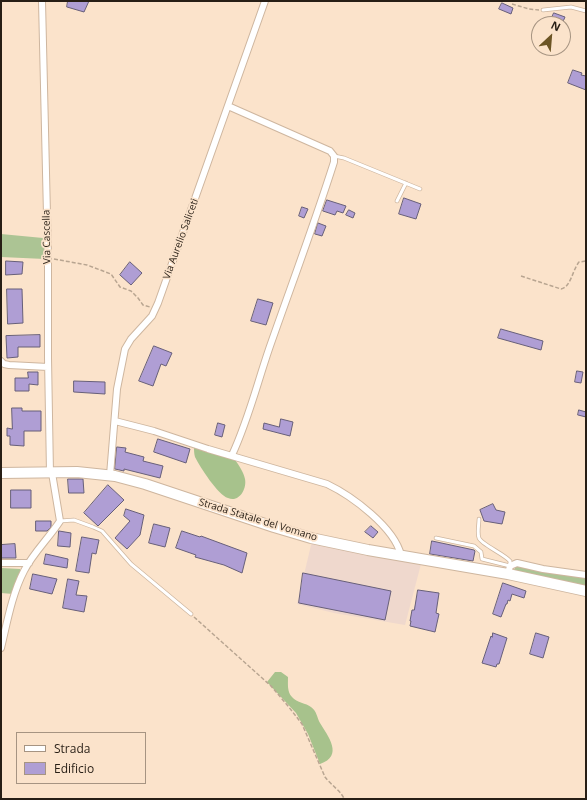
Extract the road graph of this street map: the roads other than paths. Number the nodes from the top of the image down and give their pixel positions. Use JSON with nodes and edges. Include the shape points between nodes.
{"nodes":[{"id":1,"x":42,"y":1,"type":"edge"},
{"id":2,"x":265,"y":1,"type":"edge"},
{"id":3,"x":543,"y":10,"type":"road end"},
{"id":4,"x":586,"y":11,"type":"edge"},
{"id":5,"x":228,"y":106,"type":"junction"},
{"id":6,"x":334,"y":156,"type":"junction"},
{"id":7,"x":406,"y":183,"type":"junction"},
{"id":8,"x":420,"y":189,"type":"dead end"},
{"id":9,"x":398,"y":201,"type":"dead end"},
{"id":10,"x":1,"y":361,"type":"edge"},
{"id":11,"x":48,"y":367,"type":"junction"},
{"id":12,"x":115,"y":421,"type":"junction"},
{"id":13,"x":232,"y":455,"type":"junction"},
{"id":14,"x":1,"y":473,"type":"edge"},
{"id":15,"x":51,"y":473,"type":"junction"},
{"id":16,"x":110,"y":475,"type":"junction"},
{"id":17,"x":479,"y":519,"type":"dead end"},
{"id":18,"x":60,"y":521,"type":"junction"},
{"id":19,"x":436,"y":538,"type":"dead end"},
{"id":20,"x":401,"y":555,"type":"junction"},
{"id":21,"x":29,"y":563,"type":"junction"},
{"id":22,"x":1,"y":564,"type":"edge"},
{"id":23,"x":509,"y":570,"type":"junction"},
{"id":24,"x":586,"y":575,"type":"edge"},
{"id":25,"x":586,"y":592,"type":"edge"},
{"id":26,"x":191,"y":614,"type":"road end"},
{"id":27,"x":1,"y":648,"type":"edge"}],
"edges":[{"from":1,"to":11,"type":"street","name":"Via Cascella"},
{"from":2,"to":5,"type":"street","name":"Via Aurelio Saliceti"},
{"from":3,"to":4,"type":"lane","via":[[571,7]]},
{"from":5,"to":6,"type":"street","via":[[330,151]]},
{"from":5,"to":12,"type":"street","name":"Via Aurelio Saliceti","via":[[156,309],[125,349],[117,389]]},
{"from":6,"to":7,"type":"lane","via":[[340,156]]},
{"from":6,"to":13,"type":"street","via":[[323,197]]},
{"from":7,"to":8,"type":"lane"},
{"from":7,"to":9,"type":"lane"},
{"from":10,"to":11,"type":"street","via":[[9,365]]},
{"from":11,"to":15,"type":"street","name":"Via Cascella"},
{"from":12,"to":13,"type":"street"},
{"from":12,"to":16,"type":"street","name":"Via Aurelio Saliceti"},
{"from":13,"to":20,"type":"street","via":[[320,481],[334,488],[382,523]]},
{"from":14,"to":15,"type":"main road","name":"Strada Statale del Vomano"},
{"from":15,"to":16,"type":"main road","name":"Strada Statale del Vomano","via":[[87,472]]},
{"from":15,"to":18,"type":"street","name":"Via Cascella"},
{"from":16,"to":20,"type":"main road","name":"Strada Statale del Vomano","via":[[300,535]]},
{"from":17,"to":23,"type":"lane","via":[[479,538],[510,560]]},
{"from":18,"to":21,"type":"street"},
{"from":18,"to":26,"type":"lane","via":[[74,520],[102,531],[131,564]]},
{"from":19,"to":23,"type":"lane","via":[[474,546],[482,559]]},
{"from":20,"to":23,"type":"main road","name":"Strada Statale del Vomano"},
{"from":21,"to":22,"type":"street"},
{"from":21,"to":27,"type":"street","via":[[18,585]]},
{"from":23,"to":24,"type":"street","via":[[517,563]]},
{"from":23,"to":25,"type":"main road","name":"Strada Statale del Vomano"}]}
